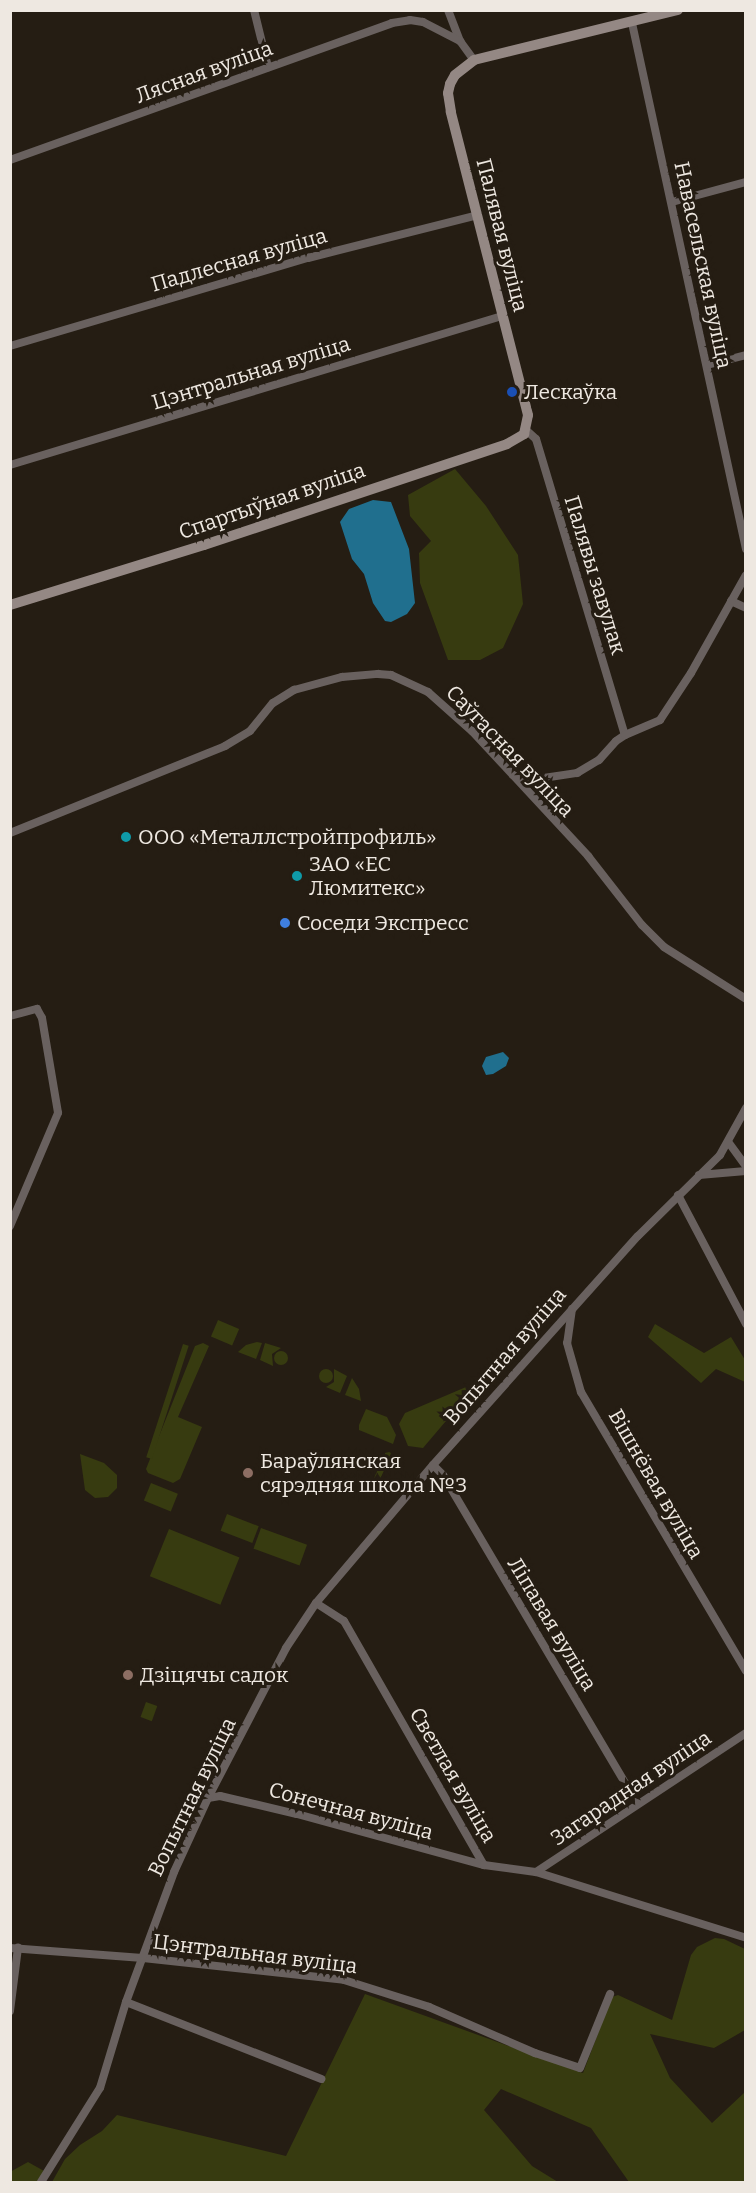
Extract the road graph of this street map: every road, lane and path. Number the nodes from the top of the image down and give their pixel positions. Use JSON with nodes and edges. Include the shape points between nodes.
{"nodes":[{"id":1,"x":254,"y":10,"type":"edge"},
{"id":2,"x":448,"y":10,"type":"edge"},
{"id":3,"x":678,"y":10,"type":"edge"},
{"id":4,"x":632,"y":23,"type":"junction"},
{"id":5,"x":460,"y":41,"type":"junction"},
{"id":6,"x":474,"y":60,"type":"junction"},
{"id":7,"x":268,"y":67,"type":"junction"},
{"id":8,"x":10,"y":160,"type":"edge"},
{"id":9,"x":746,"y":182,"type":"edge"},
{"id":10,"x":672,"y":202,"type":"junction"},
{"id":11,"x":478,"y":215,"type":"junction"},
{"id":12,"x":502,"y":316,"type":"junction"},
{"id":13,"x":10,"y":346,"type":"edge"},
{"id":14,"x":746,"y":355,"type":"edge"},
{"id":15,"x":707,"y":365,"type":"junction"},
{"id":16,"x":526,"y":430,"type":"junction"},
{"id":17,"x":10,"y":465,"type":"edge"},
{"id":18,"x":744,"y":535,"type":"edge"},
{"id":19,"x":746,"y":549,"type":"edge"},
{"id":20,"x":746,"y":574,"type":"edge"},
{"id":21,"x":731,"y":601,"type":"junction"},
{"id":22,"x":10,"y":605,"type":"edge"},
{"id":23,"x":746,"y":608,"type":"edge"},
{"id":24,"x":625,"y":735,"type":"junction"},
{"id":25,"x":513,"y":775,"type":"junction"},
{"id":26,"x":10,"y":833,"type":"edge"},
{"id":27,"x":746,"y":999,"type":"edge"},
{"id":28,"x":10,"y":1016,"type":"edge"},
{"id":29,"x":746,"y":1108,"type":"edge"},
{"id":30,"x":729,"y":1143,"type":"junction"},
{"id":31,"x":746,"y":1168,"type":"edge"},
{"id":32,"x":698,"y":1176,"type":"junction"},
{"id":33,"x":678,"y":1195,"type":"junction"},
{"id":34,"x":10,"y":1226,"type":"edge"},
{"id":35,"x":574,"y":1305,"type":"junction"},
{"id":36,"x":746,"y":1324,"type":"edge"},
{"id":37,"x":433,"y":1465,"type":"junction"},
{"id":38,"x":316,"y":1603,"type":"junction"},
{"id":39,"x":746,"y":1671,"type":"edge"},
{"id":40,"x":746,"y":1732,"type":"edge"},
{"id":41,"x":208,"y":1798,"type":"junction"},
{"id":42,"x":637,"y":1803,"type":"junction"},
{"id":43,"x":484,"y":1865,"type":"junction"},
{"id":44,"x":536,"y":1872,"type":"junction"},
{"id":45,"x":746,"y":1938,"type":"edge"},
{"id":46,"x":14,"y":1948,"type":"edge"},
{"id":47,"x":142,"y":1958,"type":"junction"},
{"id":48,"x":610,"y":1994,"type":"dead end"},
{"id":49,"x":126,"y":2002,"type":"junction"},
{"id":50,"x":10,"y":2011,"type":"edge"},
{"id":51,"x":321,"y":2079,"type":"dead end"},
{"id":52,"x":41,"y":2182,"type":"edge"}],
"edges":[{"from":1,"to":7,"type":"street"},
{"from":2,"to":5,"type":"street"},
{"from":3,"to":4,"type":"main road"},
{"from":4,"to":6,"type":"main road"},
{"from":4,"to":10,"type":"street","name":"Навасельская вуліца"},
{"from":5,"to":6,"type":"street"},
{"from":5,"to":7,"type":"street","name":"Лясная вуліца","via":[[429,24],[410,20]]},
{"from":6,"to":11,"type":"main road","name":"Палявая вуліца","via":[[455,75],[448,93]]},
{"from":7,"to":8,"type":"street","name":"Лясная вуліца"},
{"from":9,"to":10,"type":"street"},
{"from":10,"to":15,"type":"street","name":"Навасельская вуліца"},
{"from":11,"to":12,"type":"main road","name":"Палявая вуліца"},
{"from":11,"to":13,"type":"street","name":"Падлесная вуліца","via":[[308,258]]},
{"from":12,"to":16,"type":"main road","name":"Палявая вуліца","via":[[528,415]]},
{"from":12,"to":17,"type":"street","name":"Цэнтральная вуліца"},
{"from":14,"to":15,"type":"street"},
{"from":15,"to":18,"type":"street","name":"Навасельская вуліца"},
{"from":16,"to":22,"type":"main road","name":"Спартыўная вуліца","via":[[507,444]]},
{"from":16,"to":24,"type":"street","name":"Палявы завулак","via":[[536,439]]},
{"from":18,"to":19,"type":"street","name":"Навасельская вуліца"},
{"from":20,"to":21,"type":"street"},
{"from":21,"to":23,"type":"street"},
{"from":21,"to":24,"type":"street","via":[[660,720]]},
{"from":24,"to":25,"type":"street","via":[[599,760],[577,772],[530,780]]},
{"from":25,"to":26,"type":"street","name":"Саўгасная вуліца","via":[[472,730],[428,692],[397,677],[364,674],[294,690],[273,703],[250,731],[225,746]]},
{"from":25,"to":27,"type":"street","name":"Саўгасная вуліца","via":[[588,856],[656,939]]},
{"from":28,"to":34,"type":"street","via":[[37,1009],[42,1018],[58,1113]]},
{"from":29,"to":30,"type":"street","name":"Вопытная вуліца"},
{"from":30,"to":31,"type":"street"},
{"from":30,"to":32,"type":"street","name":"Вопытная вуліца"},
{"from":31,"to":32,"type":"street"},
{"from":32,"to":33,"type":"street","name":"Вопытная вуліца"},
{"from":33,"to":35,"type":"street","name":"Вопытная вуліца"},
{"from":33,"to":36,"type":"street"},
{"from":35,"to":37,"type":"street","name":"Вопытная вуліца"},
{"from":35,"to":39,"type":"street","name":"Вішнёвая вуліца","via":[[566,1334],[581,1392]]},
{"from":37,"to":38,"type":"street","name":"Вопытная вуліца"},
{"from":37,"to":42,"type":"street","name":"Ліпавая вуліца","via":[[443,1475]]},
{"from":38,"to":41,"type":"street","name":"Вопытная вуліца","via":[[286,1648]]},
{"from":38,"to":43,"type":"street","name":"Светлая вуліца","via":[[344,1621]]},
{"from":40,"to":42,"type":"street","name":"Загарадная вуліца"},
{"from":41,"to":43,"type":"street","name":"Сонечная вуліца","via":[[220,1796],[297,1814]]},
{"from":41,"to":47,"type":"street","name":"Вопытная вуліца","via":[[174,1872]]},
{"from":42,"to":44,"type":"street","name":"Загарадная вуліца"},
{"from":43,"to":44,"type":"street","name":"Светлая вуліца"},
{"from":44,"to":45,"type":"street","name":"Светлая вуліца"},
{"from":46,"to":47,"type":"street","name":"Цэнтральная вуліца"},
{"from":46,"to":50,"type":"street"},
{"from":47,"to":48,"type":"street","name":"Цэнтральная вуліца","via":[[365,1985],[580,2068]]},
{"from":47,"to":49,"type":"street"},
{"from":49,"to":51,"type":"street"},
{"from":49,"to":52,"type":"street","via":[[100,2088]]}]}
